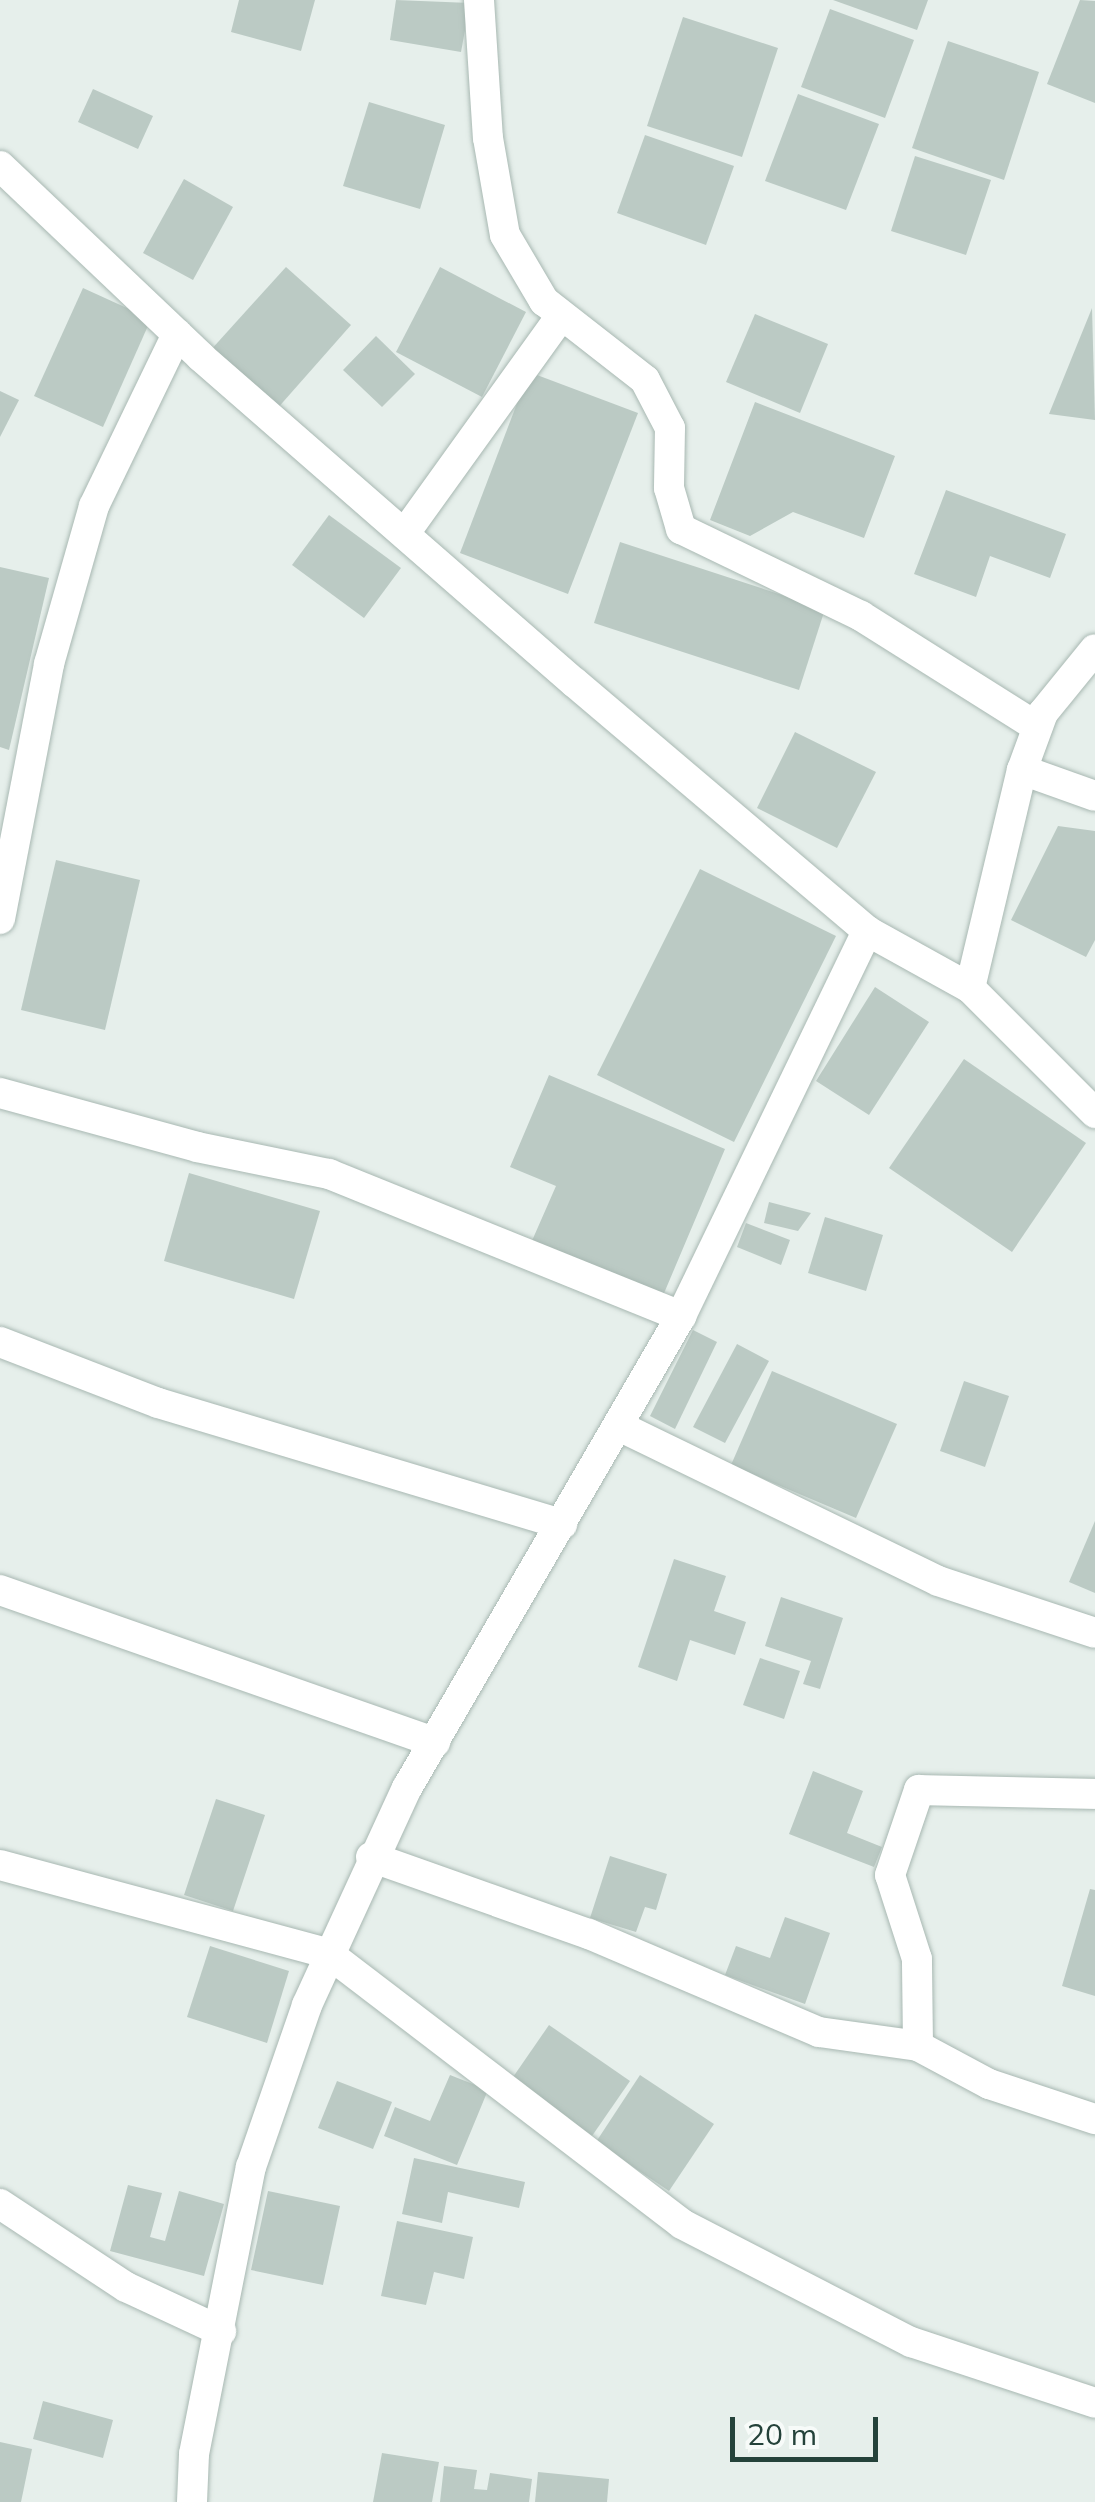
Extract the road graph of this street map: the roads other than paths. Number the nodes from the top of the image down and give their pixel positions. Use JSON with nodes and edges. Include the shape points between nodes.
{"nodes":[{"id":1,"x":478,"y":0,"type":"edge"},
{"id":2,"x":0,"y":166,"type":"edge"},
{"id":3,"x":560,"y":317,"type":"junction"},
{"id":4,"x":177,"y":334,"type":"junction"},
{"id":5,"x":406,"y":533,"type":"junction"},
{"id":6,"x":1095,"y":648,"type":"edge"},
{"id":7,"x":1038,"y":727,"type":"junction"},
{"id":8,"x":1022,"y":770,"type":"junction"},
{"id":9,"x":1095,"y":796,"type":"edge"},
{"id":10,"x":0,"y":920,"type":"edge"},
{"id":11,"x":866,"y":931,"type":"junction"},
{"id":12,"x":970,"y":988,"type":"junction"},
{"id":13,"x":0,"y":1093,"type":"edge"},
{"id":14,"x":1095,"y":1113,"type":"edge"},
{"id":15,"x":681,"y":1316,"type":"junction"},
{"id":16,"x":0,"y":1342,"type":"edge"},
{"id":17,"x":620,"y":1428,"type":"junction"},
{"id":18,"x":562,"y":1524,"type":"junction"},
{"id":19,"x":0,"y":1590,"type":"edge"},
{"id":20,"x":1095,"y":1633,"type":"edge"},
{"id":21,"x":436,"y":1742,"type":"junction"},
{"id":22,"x":1095,"y":1794,"type":"edge"},
{"id":23,"x":370,"y":1857,"type":"junction"},
{"id":24,"x":0,"y":1865,"type":"edge"},
{"id":25,"x":329,"y":1954,"type":"junction"},
{"id":26,"x":918,"y":2046,"type":"junction"},
{"id":27,"x":1095,"y":2118,"type":"edge"},
{"id":28,"x":0,"y":2204,"type":"edge"},
{"id":29,"x":220,"y":2331,"type":"junction"},
{"id":30,"x":1095,"y":2404,"type":"edge"},
{"id":31,"x":192,"y":2502,"type":"edge"}],
"edges":[{"from":1,"to":3,"type":"street","via":[[488,138],[505,235]]},
{"from":2,"to":4,"type":"street"},
{"from":3,"to":5,"type":"street"},
{"from":3,"to":7,"type":"street","via":[[645,380],[670,428],[669,488],[681,529],[861,616]]},
{"from":4,"to":5,"type":"street"},
{"from":4,"to":10,"type":"street","via":[[94,506],[49,664]]},
{"from":5,"to":11,"type":"street"},
{"from":6,"to":7,"type":"street"},
{"from":7,"to":8,"type":"street"},
{"from":8,"to":9,"type":"street"},
{"from":8,"to":12,"type":"street"},
{"from":11,"to":12,"type":"street"},
{"from":11,"to":15,"type":"street"},
{"from":12,"to":14,"type":"street"},
{"from":13,"to":15,"type":"street","via":[[197,1147],[329,1174]]},
{"from":15,"to":17,"type":"street"},
{"from":16,"to":18,"type":"street","via":[[158,1403]]},
{"from":17,"to":18,"type":"street"},
{"from":17,"to":20,"type":"street","via":[[938,1581]]},
{"from":18,"to":21,"type":"street"},
{"from":19,"to":21,"type":"street"},
{"from":21,"to":23,"type":"street"},
{"from":22,"to":26,"type":"street","via":[[919,1790],[890,1874],[916,1959]]},
{"from":23,"to":25,"type":"street"},
{"from":23,"to":26,"type":"street","via":[[589,1934],[819,2032]]},
{"from":24,"to":25,"type":"street"},
{"from":25,"to":29,"type":"street","via":[[250,2167]]},
{"from":25,"to":30,"type":"street","via":[[682,2224],[911,2342]]},
{"from":26,"to":27,"type":"street","via":[[989,2084]]},
{"from":28,"to":29,"type":"street","via":[[126,2287]]},
{"from":29,"to":31,"type":"street","via":[[194,2454]]}]}
